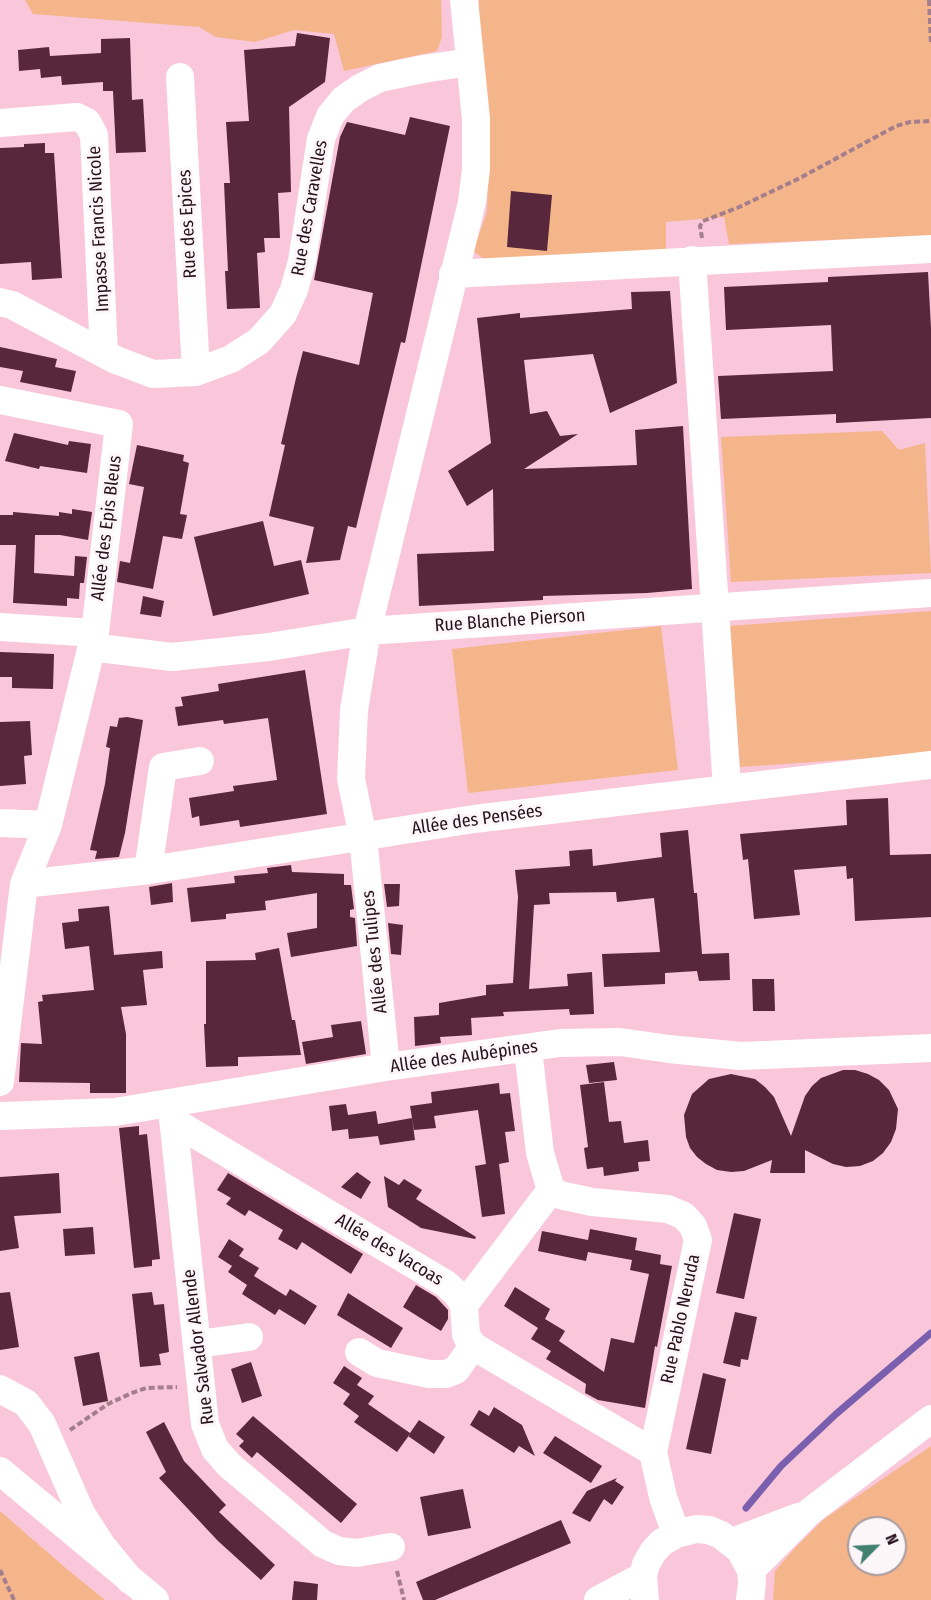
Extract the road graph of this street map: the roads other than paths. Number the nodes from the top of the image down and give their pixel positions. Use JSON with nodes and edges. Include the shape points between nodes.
{"nodes":[{"id":1,"x":464,"y":0,"type":"edge"},
{"id":2,"x":470,"y":62,"type":"junction"},
{"id":3,"x":180,"y":77,"type":"dead end"},
{"id":4,"x":0,"y":123,"type":"edge"},
{"id":5,"x":931,"y":249,"type":"edge"},
{"id":6,"x":699,"y":260,"type":"junction"},
{"id":7,"x":453,"y":274,"type":"junction"},
{"id":8,"x":0,"y":302,"type":"edge"},
{"id":9,"x":104,"y":354,"type":"junction"},
{"id":10,"x":196,"y":372,"type":"junction"},
{"id":11,"x":0,"y":400,"type":"edge"},
{"id":12,"x":931,"y":593,"type":"edge"},
{"id":13,"x":714,"y":608,"type":"junction"},
{"id":14,"x":0,"y":627,"type":"edge"},
{"id":15,"x":367,"y":631,"type":"junction"},
{"id":16,"x":93,"y":640,"type":"junction"},
{"id":17,"x":200,"y":761,"type":"dead end"},
{"id":18,"x":931,"y":765,"type":"edge"},
{"id":19,"x":727,"y":789,"type":"junction"},
{"id":20,"x":0,"y":823,"type":"edge"},
{"id":21,"x":48,"y":825,"type":"junction"},
{"id":22,"x":363,"y":837,"type":"junction"},
{"id":23,"x":150,"y":870,"type":"junction"},
{"id":24,"x":24,"y":884,"type":"junction"},
{"id":25,"x":3,"y":1023,"type":"edge"},
{"id":26,"x":931,"y":1048,"type":"edge"},
{"id":27,"x":528,"y":1049,"type":"junction"},
{"id":28,"x":386,"y":1067,"type":"junction"},
{"id":29,"x":0,"y":1082,"type":"edge"},
{"id":30,"x":172,"y":1112,"type":"junction"},
{"id":31,"x":0,"y":1116,"type":"edge"},
{"id":32,"x":551,"y":1190,"type":"junction"},
{"id":33,"x":464,"y":1305,"type":"junction"},
{"id":34,"x":249,"y":1338,"type":"dead end"},
{"id":35,"x":198,"y":1344,"type":"junction"},
{"id":36,"x":473,"y":1346,"type":"junction"},
{"id":37,"x":358,"y":1352,"type":"dead end"},
{"id":38,"x":0,"y":1389,"type":"edge"},
{"id":39,"x":931,"y":1419,"type":"edge"},
{"id":40,"x":653,"y":1452,"type":"junction"},
{"id":41,"x":0,"y":1472,"type":"edge"},
{"id":42,"x":808,"y":1513,"type":"junction"},
{"id":43,"x":676,"y":1534,"type":"junction"},
{"id":44,"x":732,"y":1542,"type":"junction"},
{"id":45,"x":391,"y":1547,"type":"dead end"},
{"id":46,"x":750,"y":1570,"type":"junction"},
{"id":47,"x":130,"y":1580,"type":"junction"},
{"id":48,"x":644,"y":1588,"type":"edge"},
{"id":49,"x":154,"y":1600,"type":"edge"},
{"id":50,"x":598,"y":1600,"type":"edge"},
{"id":51,"x":750,"y":1600,"type":"edge"}],
"edges":[{"from":1,"to":2,"type":"street","name":"Allée des Tulipes"},
{"from":2,"to":7,"type":"street","name":"Allée des Tulipes","via":[[476,169],[472,202]]},
{"from":2,"to":10,"type":"street","name":"Rue des Caravelles","via":[[380,78],[343,100],[330,116],[321,139],[302,261],[283,314],[259,341],[231,359]]},
{"from":3,"to":10,"type":"street","name":"Rue des Epices"},
{"from":4,"to":9,"type":"street","name":"Impasse Francis Nicole","via":[[77,117],[87,122],[94,135]]},
{"from":5,"to":6,"type":"street"},
{"from":6,"to":7,"type":"street"},
{"from":6,"to":13,"type":"street"},
{"from":7,"to":15,"type":"street","name":"Allée des Tulipes"},
{"from":8,"to":9,"type":"street","name":"Rue des Caravelles"},
{"from":9,"to":10,"type":"street","name":"Rue des Caravelles","via":[[153,374]]},
{"from":11,"to":16,"type":"street","name":"Allée des Epis Bleus","via":[[119,424]]},
{"from":12,"to":13,"type":"street","name":"Rue Blanche Pierson"},
{"from":13,"to":15,"type":"street","name":"Rue Blanche Pierson"},
{"from":13,"to":19,"type":"street"},
{"from":14,"to":16,"type":"street","name":"Rue Blanche Pierson"},
{"from":15,"to":16,"type":"street","name":"Rue Blanche Pierson","via":[[172,657],[123,657]]},
{"from":15,"to":22,"type":"street","name":"Allée des Tulipes","via":[[354,710],[351,779]]},
{"from":16,"to":21,"type":"street","name":"Allée des Epis Bleus"},
{"from":17,"to":23,"type":"street","via":[[164,767]]},
{"from":18,"to":19,"type":"street","name":"Allée des Pensées"},
{"from":19,"to":22,"type":"street","name":"Allée des Pensées","via":[[474,819]]},
{"from":20,"to":21,"type":"street"},
{"from":21,"to":24,"type":"street","name":"Allée des Epis Bleus"},
{"from":22,"to":23,"type":"street","name":"Allée des Pensées"},
{"from":22,"to":28,"type":"street","name":"Allée des Tulipes"},
{"from":23,"to":24,"type":"street","name":"Allée des Pensées"},
{"from":24,"to":25,"type":"street","name":"Allée des Epis Bleus"},
{"from":25,"to":29,"type":"street","name":"Allée des Epis Bleus"},
{"from":26,"to":27,"type":"street","name":"Allée des Aubépines","via":[[741,1056],[620,1042],[560,1043]]},
{"from":27,"to":28,"type":"street","name":"Allée des Aubépines"},
{"from":27,"to":32,"type":"street","via":[[540,1153]]},
{"from":28,"to":30,"type":"street","name":"Allée des Aubépines"},
{"from":30,"to":31,"type":"street","name":"Allée des Aubépines"},
{"from":30,"to":33,"type":"street","name":"Allée des Vacoas","via":[[446,1284]]},
{"from":30,"to":35,"type":"street","name":"Rue Salvador Allende"},
{"from":32,"to":33,"type":"street"},
{"from":32,"to":40,"type":"street","name":"Rue Pablo Neruda","via":[[592,1202],[668,1209],[684,1216],[693,1226],[698,1240]]},
{"from":33,"to":36,"type":"street","via":[[466,1335]]},
{"from":34,"to":35,"type":"street"},
{"from":35,"to":45,"type":"street","name":"Rue Salvador Allende","via":[[205,1424],[215,1449],[230,1465],[323,1544],[357,1553]]},
{"from":36,"to":37,"type":"street","via":[[456,1370],[446,1374],[377,1364]]},
{"from":36,"to":40,"type":"street"},
{"from":38,"to":47,"type":"street","via":[[26,1404],[42,1424],[81,1514]]},
{"from":39,"to":42,"type":"street"},
{"from":40,"to":43,"type":"street"},
{"from":41,"to":47,"type":"street"},
{"from":42,"to":44,"type":"street"},
{"from":42,"to":46,"type":"street"},
{"from":43,"to":44,"type":"street","via":[[709,1530]]},
{"from":43,"to":48,"type":"street","via":[[652,1552]]},
{"from":44,"to":46,"type":"street"},
{"from":46,"to":51,"type":"street"},
{"from":47,"to":49,"type":"street"},
{"from":48,"to":50,"type":"street"}]}
